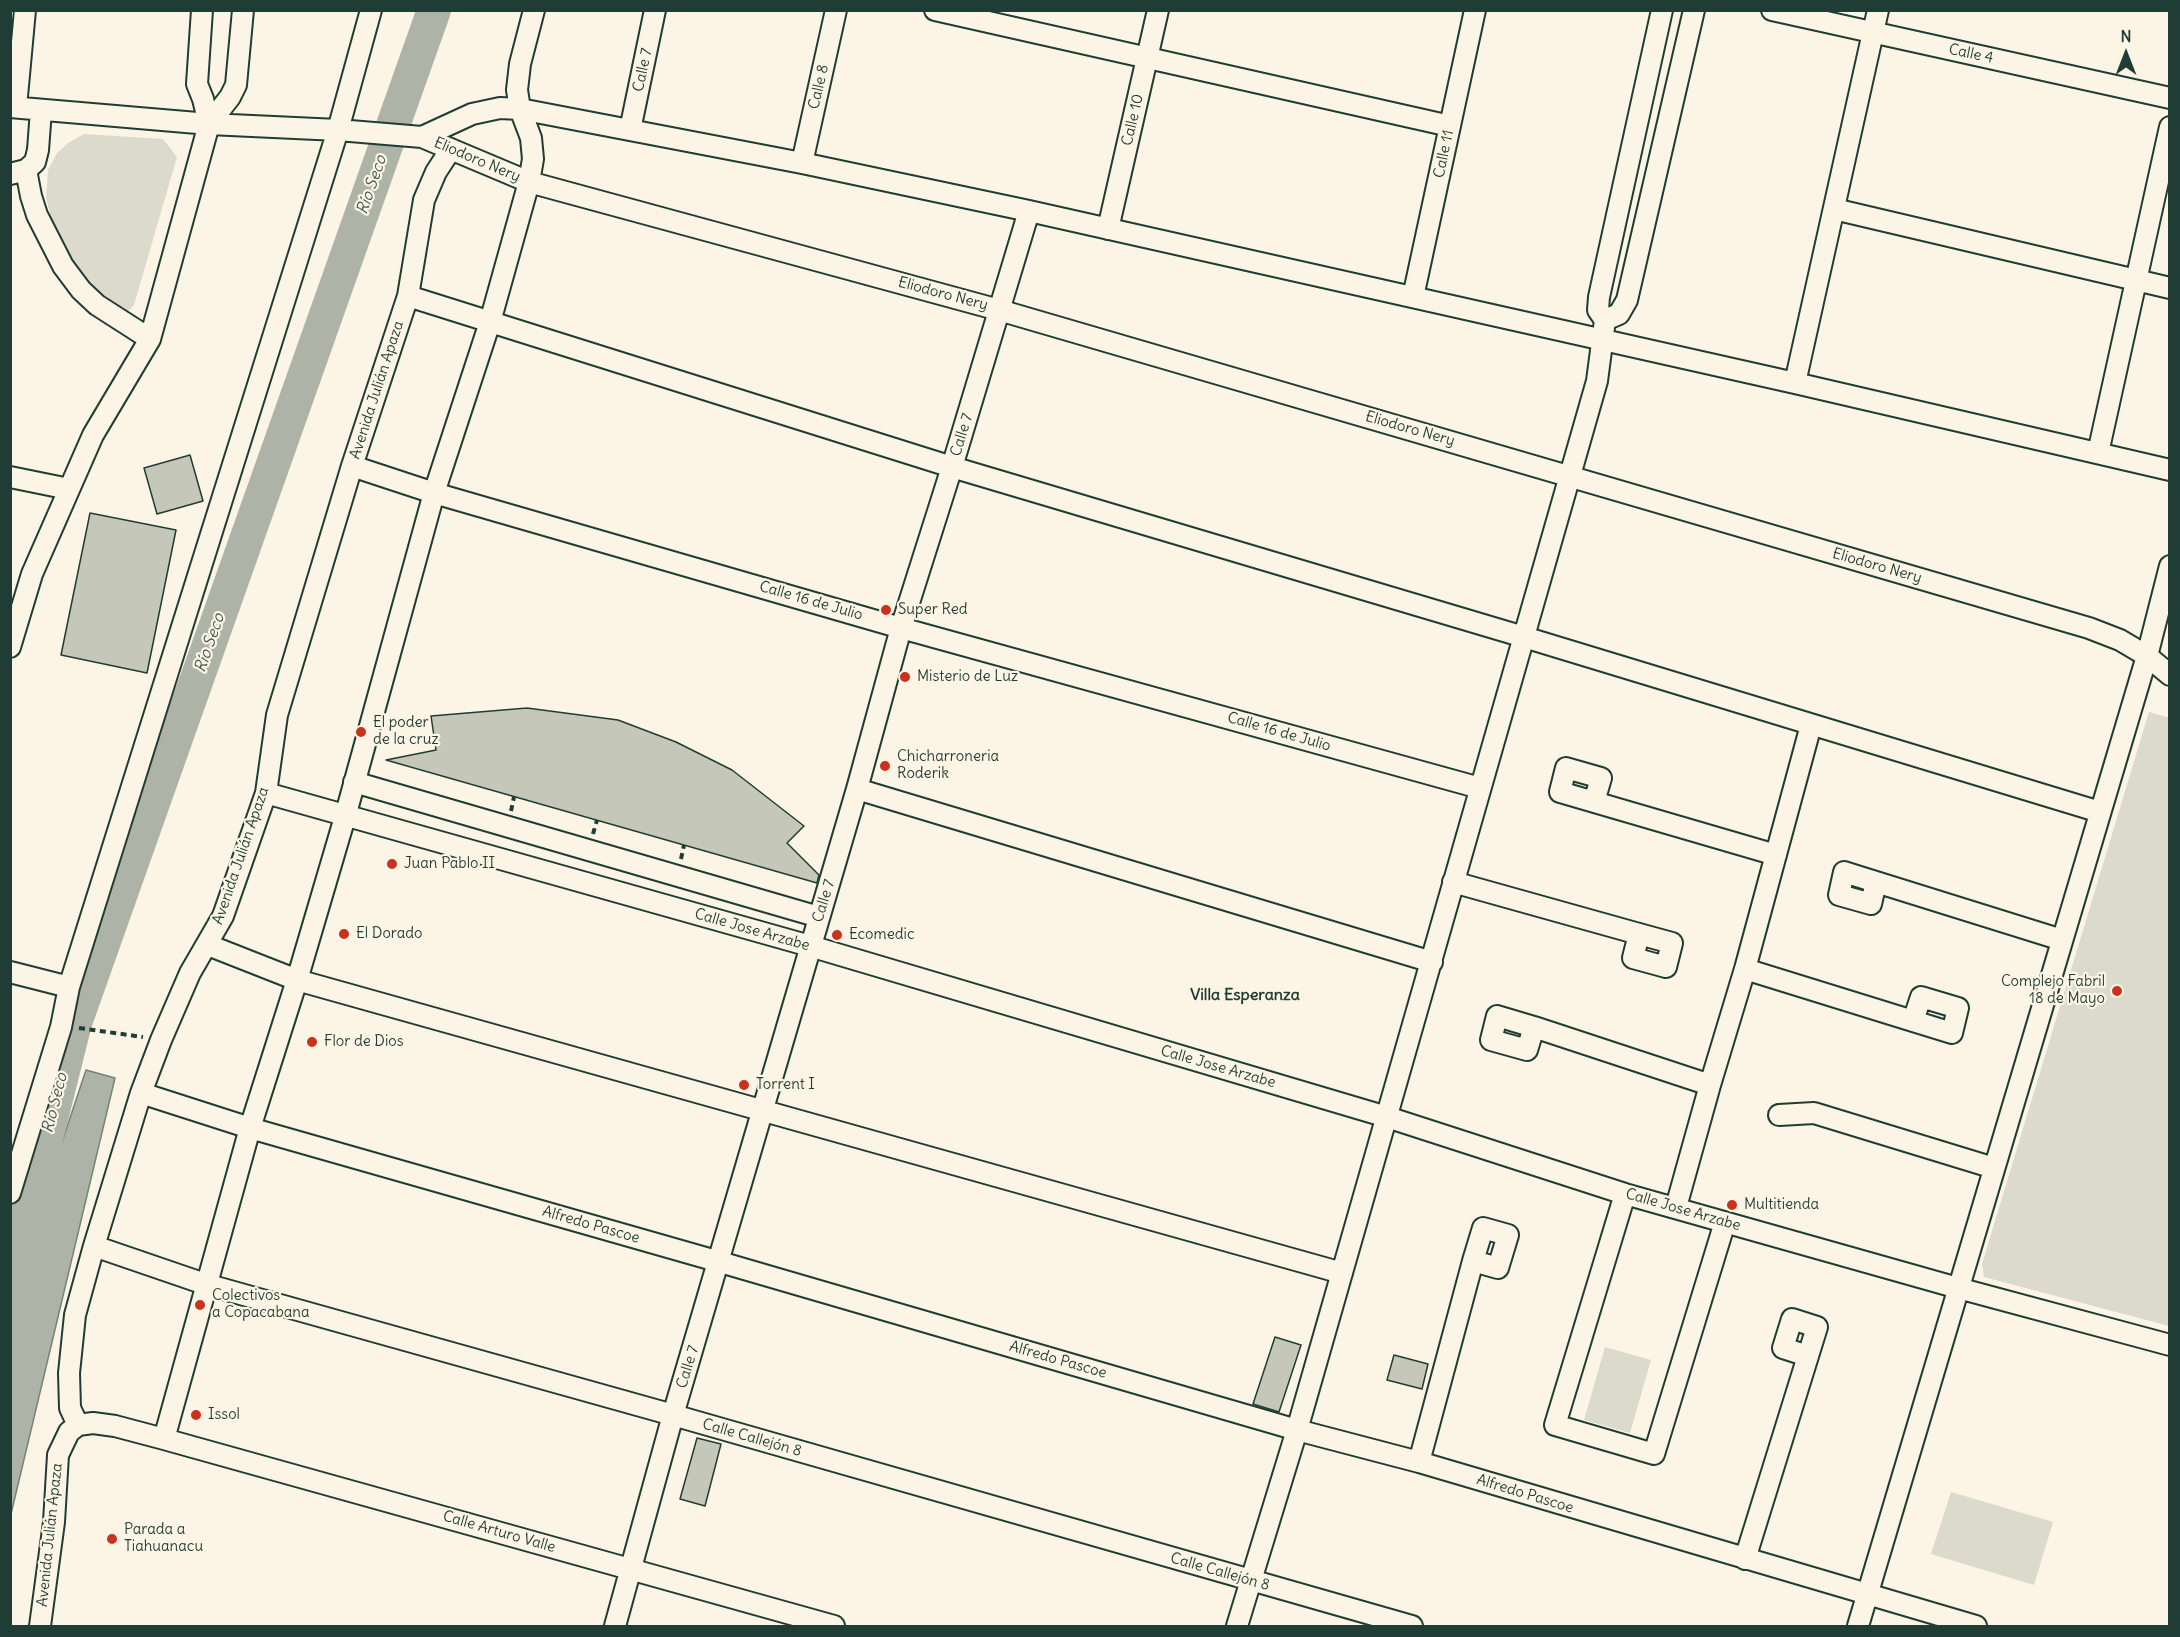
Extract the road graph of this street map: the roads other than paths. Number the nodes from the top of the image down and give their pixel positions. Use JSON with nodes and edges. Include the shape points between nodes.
{"nodes":[{"id":1,"x":25,"y":10,"type":"edge"},
{"id":2,"x":202,"y":10,"type":"edge"},
{"id":3,"x":243,"y":10,"type":"edge"},
{"id":4,"x":371,"y":10,"type":"edge"},
{"id":5,"x":534,"y":10,"type":"edge"},
{"id":6,"x":655,"y":10,"type":"edge"},
{"id":7,"x":836,"y":10,"type":"edge"},
{"id":8,"x":935,"y":10,"type":"edge"},
{"id":9,"x":1158,"y":10,"type":"edge"},
{"id":10,"x":1475,"y":10,"type":"edge"},
{"id":11,"x":1662,"y":10,"type":"edge"},
{"id":12,"x":1694,"y":10,"type":"edge"},
{"id":13,"x":1772,"y":10,"type":"edge"},
{"id":14,"x":1878,"y":10,"type":"edge"},
{"id":15,"x":1873,"y":33,"type":"junction"},
{"id":16,"x":1147,"y":59,"type":"junction"},
{"id":17,"x":2169,"y":98,"type":"edge"},
{"id":18,"x":13,"y":107,"type":"edge"},
{"id":19,"x":520,"y":109,"type":"junction"},
{"id":20,"x":41,"y":110,"type":"junction"},
{"id":21,"x":209,"y":124,"type":"junction"},
{"id":22,"x":1450,"y":126,"type":"junction"},
{"id":23,"x":2169,"y":127,"type":"edge"},
{"id":24,"x":338,"y":130,"type":"junction"},
{"id":25,"x":630,"y":130,"type":"junction"},
{"id":26,"x":418,"y":137,"type":"junction"},
{"id":27,"x":451,"y":149,"type":"junction"},
{"id":28,"x":802,"y":163,"type":"junction"},
{"id":29,"x":18,"y":172,"type":"edge"},
{"id":30,"x":529,"y":182,"type":"junction"},
{"id":31,"x":1834,"y":209,"type":"junction"},
{"id":32,"x":1029,"y":211,"type":"junction"},
{"id":33,"x":1108,"y":229,"type":"junction"},
{"id":34,"x":2136,"y":280,"type":"junction"},
{"id":35,"x":2169,"y":288,"type":"edge"},
{"id":36,"x":408,"y":296,"type":"junction"},
{"id":37,"x":1413,"y":297,"type":"junction"},
{"id":38,"x":999,"y":310,"type":"junction"},
{"id":39,"x":1605,"y":320,"type":"junction"},
{"id":40,"x":490,"y":322,"type":"junction"},
{"id":41,"x":150,"y":339,"type":"junction"},
{"id":42,"x":1604,"y":340,"type":"junction"},
{"id":43,"x":1795,"y":383,"type":"junction"},
{"id":44,"x":2098,"y":453,"type":"junction"},
{"id":45,"x":352,"y":466,"type":"junction"},
{"id":46,"x":952,"y":467,"type":"junction"},
{"id":47,"x":2169,"y":470,"type":"edge"},
{"id":48,"x":1570,"y":476,"type":"junction"},
{"id":49,"x":10,"y":477,"type":"edge"},
{"id":50,"x":69,"y":489,"type":"junction"},
{"id":51,"x":434,"y":493,"type":"junction"},
{"id":52,"x":2169,"y":566,"type":"edge"},
{"id":53,"x":901,"y":628,"type":"junction"},
{"id":54,"x":1524,"y":637,"type":"junction"},
{"id":55,"x":10,"y":647,"type":"edge"},
{"id":56,"x":2147,"y":656,"type":"junction"},
{"id":57,"x":2169,"y":675,"type":"edge"},
{"id":58,"x":1811,"y":725,"type":"junction"},
{"id":59,"x":354,"y":782,"type":"junction"},
{"id":60,"x":1480,"y":788,"type":"junction"},
{"id":61,"x":857,"y":789,"type":"junction"},
{"id":62,"x":266,"y":793,"type":"junction"},
{"id":63,"x":1594,"y":801,"type":"dead end"},
{"id":64,"x":2100,"y":812,"type":"junction"},
{"id":65,"x":345,"y":817,"type":"junction"},
{"id":66,"x":1776,"y":855,"type":"junction"},
{"id":67,"x":1453,"y":882,"type":"junction"},
{"id":68,"x":1876,"y":882,"type":"dead end"},
{"id":69,"x":819,"y":917,"type":"junction"},
{"id":70,"x":1639,"y":934,"type":"dead end"},
{"id":71,"x":2062,"y":940,"type":"junction"},
{"id":72,"x":208,"y":945,"type":"junction"},
{"id":73,"x":810,"y":946,"type":"junction"},
{"id":74,"x":1431,"y":962,"type":"junction"},
{"id":75,"x":1745,"y":969,"type":"junction"},
{"id":76,"x":10,"y":972,"type":"edge"},
{"id":77,"x":297,"y":980,"type":"junction"},
{"id":78,"x":69,"y":987,"type":"junction"},
{"id":79,"x":1913,"y":1022,"type":"dead end"},
{"id":80,"x":1534,"y":1027,"type":"dead end"},
{"id":81,"x":1710,"y":1085,"type":"junction"},
{"id":82,"x":141,"y":1093,"type":"junction"},
{"id":83,"x":764,"y":1110,"type":"junction"},
{"id":84,"x":1779,"y":1115,"type":"dead end"},
{"id":85,"x":1387,"y":1117,"type":"junction"},
{"id":86,"x":250,"y":1128,"type":"junction"},
{"id":87,"x":1994,"y":1168,"type":"junction"},
{"id":88,"x":10,"y":1193,"type":"edge"},
{"id":89,"x":1625,"y":1194,"type":"junction"},
{"id":90,"x":1676,"y":1208,"type":"junction"},
{"id":91,"x":1725,"y":1222,"type":"junction"},
{"id":92,"x":94,"y":1246,"type":"junction"},
{"id":93,"x":1473,"y":1261,"type":"dead end"},
{"id":94,"x":720,"y":1262,"type":"junction"},
{"id":95,"x":1342,"y":1273,"type":"junction"},
{"id":96,"x":205,"y":1284,"type":"junction"},
{"id":97,"x":1958,"y":1288,"type":"junction"},
{"id":98,"x":2169,"y":1345,"type":"edge"},
{"id":99,"x":1808,"y":1356,"type":"dead end"},
{"id":100,"x":674,"y":1415,"type":"junction"},
{"id":101,"x":78,"y":1425,"type":"junction"},
{"id":102,"x":1296,"y":1430,"type":"junction"},
{"id":103,"x":164,"y":1439,"type":"junction"},
{"id":104,"x":1419,"y":1462,"type":"junction"},
{"id":105,"x":1745,"y":1559,"type":"junction"},
{"id":106,"x":631,"y":1569,"type":"junction"},
{"id":107,"x":1250,"y":1581,"type":"junction"},
{"id":108,"x":1867,"y":1595,"type":"junction"},
{"id":109,"x":40,"y":1626,"type":"edge"},
{"id":110,"x":615,"y":1626,"type":"edge"},
{"id":111,"x":834,"y":1626,"type":"edge"},
{"id":112,"x":1237,"y":1626,"type":"edge"},
{"id":113,"x":1412,"y":1626,"type":"edge"},
{"id":114,"x":1858,"y":1626,"type":"edge"},
{"id":115,"x":1976,"y":1626,"type":"edge"}],
"edges":[{"from":1,"to":18,"type":"street"},
{"from":2,"to":21,"type":"street","via":[[197,84]]},
{"from":3,"to":21,"type":"street","via":[[236,86]]},
{"from":4,"to":24,"type":"street"},
{"from":5,"to":19,"type":"street","via":[[520,64]]},
{"from":6,"to":25,"type":"street","name":"Calle 7"},
{"from":7,"to":28,"type":"street","name":"Calle 8"},
{"from":8,"to":16,"type":"street"},
{"from":9,"to":16,"type":"street","name":"Calle 10"},
{"from":10,"to":22,"type":"street","name":"Calle 11"},
{"from":11,"to":39,"type":"street","via":[[1599,297],[1598,310]]},
{"from":12,"to":39,"type":"street","via":[[1627,300],[1619,314]]},
{"from":13,"to":15,"type":"street","name":"Calle 4"},
{"from":14,"to":15,"type":"street"},
{"from":15,"to":17,"type":"street","name":"Calle 4"},
{"from":15,"to":31,"type":"street"},
{"from":16,"to":22,"type":"street"},
{"from":16,"to":33,"type":"street","name":"Calle 10"},
{"from":18,"to":20,"type":"street"},
{"from":19,"to":25,"type":"street","name":"Eliodoro Nery"},
{"from":19,"to":26,"type":"street","name":"Eliodoro Nery","via":[[500,108],[472,114]]},
{"from":19,"to":30,"type":"street","via":[[531,138]]},
{"from":20,"to":21,"type":"street"},
{"from":20,"to":29,"type":"street","via":[[35,162]]},
{"from":21,"to":24,"type":"street"},
{"from":21,"to":41,"type":"street"},
{"from":22,"to":37,"type":"street","name":"Calle 11"},
{"from":23,"to":34,"type":"street"},
{"from":24,"to":26,"type":"street"},
{"from":24,"to":78,"type":"street"},
{"from":25,"to":28,"type":"street","name":"Eliodoro Nery"},
{"from":26,"to":27,"type":"street","name":"Eliodoro Nery"},
{"from":27,"to":30,"type":"street","name":"Eliodoro Nery"},
{"from":27,"to":36,"type":"street","name":"Avenida Julián Apaza","via":[[424,200]]},
{"from":28,"to":32,"type":"street","name":"Eliodoro Nery"},
{"from":29,"to":41,"type":"street","via":[[63,266],[81,290]]},
{"from":30,"to":38,"type":"street","name":"Eliodoro Nery"},
{"from":30,"to":40,"type":"street"},
{"from":31,"to":34,"type":"street"},
{"from":31,"to":43,"type":"street"},
{"from":32,"to":33,"type":"street","name":"Eliodoro Nery"},
{"from":32,"to":38,"type":"street","name":"Calle 7"},
{"from":33,"to":37,"type":"street","name":"Eliodoro Nery"},
{"from":34,"to":35,"type":"street"},
{"from":34,"to":44,"type":"street"},
{"from":36,"to":40,"type":"street"},
{"from":36,"to":45,"type":"street","name":"Avenida Julián Apaza"},
{"from":37,"to":42,"type":"street","name":"Eliodoro Nery"},
{"from":38,"to":46,"type":"street","name":"Calle 7"},
{"from":38,"to":48,"type":"street","name":"Eliodoro Nery"},
{"from":39,"to":42,"type":"street"},
{"from":40,"to":46,"type":"street"},
{"from":40,"to":51,"type":"street"},
{"from":41,"to":50,"type":"street","via":[[93,435]]},
{"from":42,"to":43,"type":"street","name":"Eliodoro Nery"},
{"from":42,"to":48,"type":"street","via":[[1597,381]]},
{"from":43,"to":44,"type":"street","name":"Eliodoro Nery"},
{"from":44,"to":47,"type":"street","name":"Eliodoro Nery"},
{"from":45,"to":51,"type":"street","name":"Calle 16 de Julio"},
{"from":45,"to":62,"type":"street","name":"Avenida Julián Apaza","via":[[277,714]]},
{"from":46,"to":53,"type":"street","name":"Calle 7"},
{"from":46,"to":54,"type":"street"},
{"from":48,"to":54,"type":"street"},
{"from":48,"to":56,"type":"street","name":"Eliodoro Nery","via":[[2089,628]]},
{"from":49,"to":50,"type":"street"},
{"from":50,"to":55,"type":"street","via":[[32,574]]},
{"from":51,"to":53,"type":"street","name":"Calle 16 de Julio"},
{"from":51,"to":59,"type":"street"},
{"from":52,"to":56,"type":"street"},
{"from":53,"to":60,"type":"street","name":"Calle 16 de Julio"},
{"from":53,"to":61,"type":"street","name":"Calle 7"},
{"from":54,"to":58,"type":"street"},
{"from":54,"to":60,"type":"street"},
{"from":56,"to":57,"type":"street","name":"Eliodoro Nery"},
{"from":56,"to":64,"type":"street"},
{"from":58,"to":64,"type":"street"},
{"from":58,"to":66,"type":"street"},
{"from":59,"to":65,"type":"street"},
{"from":59,"to":69,"type":"street"},
{"from":60,"to":67,"type":"street"},
{"from":61,"to":69,"type":"street","name":"Calle 7"},
{"from":61,"to":74,"type":"street"},
{"from":62,"to":65,"type":"street","name":"Calle Jose Arzabe"},
{"from":62,"to":72,"type":"street","name":"Avenida Julián Apaza","via":[[224,916]]},
{"from":63,"to":66,"type":"street"},
{"from":64,"to":71,"type":"street"},
{"from":65,"to":73,"type":"street","name":"Calle Jose Arzabe"},
{"from":65,"to":77,"type":"street"},
{"from":66,"to":75,"type":"street"},
{"from":67,"to":70,"type":"street"},
{"from":67,"to":74,"type":"street"},
{"from":68,"to":71,"type":"street"},
{"from":69,"to":73,"type":"street","name":"Calle 7"},
{"from":71,"to":87,"type":"street"},
{"from":72,"to":77,"type":"street"},
{"from":72,"to":82,"type":"street","name":"Avenida Julián Apaza","via":[[190,973]]},
{"from":73,"to":83,"type":"street","name":"Calle 7"},
{"from":73,"to":85,"type":"street","name":"Calle Jose Arzabe"},
{"from":74,"to":85,"type":"street"},
{"from":75,"to":79,"type":"street"},
{"from":75,"to":81,"type":"street"},
{"from":76,"to":78,"type":"street"},
{"from":77,"to":83,"type":"street"},
{"from":77,"to":86,"type":"street"},
{"from":78,"to":88,"type":"street","via":[[61,1027]]},
{"from":80,"to":81,"type":"street"},
{"from":81,"to":90,"type":"street"},
{"from":82,"to":86,"type":"street","name":"Alfredo Pascoe"},
{"from":82,"to":92,"type":"street","name":"Avenida Julián Apaza"},
{"from":83,"to":94,"type":"street","name":"Calle 7"},
{"from":83,"to":95,"type":"street"},
{"from":84,"to":87,"type":"street","via":[[1814,1113]]},
{"from":85,"to":89,"type":"street","name":"Calle Jose Arzabe"},
{"from":85,"to":95,"type":"street"},
{"from":86,"to":94,"type":"street","name":"Alfredo Pascoe"},
{"from":86,"to":96,"type":"street"},
{"from":87,"to":97,"type":"street"},
{"from":89,"to":90,"type":"street","name":"Calle Jose Arzabe"},
{"from":89,"to":91,"type":"street","via":[[1555,1425],[1654,1454]]},
{"from":90,"to":91,"type":"street","name":"Calle Jose Arzabe"},
{"from":91,"to":97,"type":"street","name":"Calle Jose Arzabe"},
{"from":92,"to":96,"type":"street","name":"Calle Callejón 8"},
{"from":92,"to":101,"type":"street","name":"Avenida Julián Apaza","via":[[75,1315],[69,1373],[70,1408]]},
{"from":93,"to":104,"type":"street"},
{"from":94,"to":100,"type":"street","name":"Calle 7"},
{"from":94,"to":102,"type":"street","name":"Alfredo Pascoe"},
{"from":95,"to":102,"type":"street"},
{"from":96,"to":100,"type":"street","name":"Calle Callejón 8"},
{"from":96,"to":103,"type":"street"},
{"from":97,"to":98,"type":"street","name":"Calle Jose Arzabe"},
{"from":97,"to":108,"type":"street"},
{"from":99,"to":105,"type":"street"},
{"from":100,"to":106,"type":"street","name":"Calle 7"},
{"from":100,"to":107,"type":"street","name":"Calle Callejón 8"},
{"from":101,"to":103,"type":"street","name":"Calle Arturo Valle","via":[[115,1425]]},
{"from":101,"to":109,"type":"street","name":"Avenida Julián Apaza","via":[[69,1431],[58,1455],[54,1522]]},
{"from":102,"to":104,"type":"street","name":"Alfredo Pascoe"},
{"from":102,"to":107,"type":"street"},
{"from":103,"to":106,"type":"street","name":"Calle Arturo Valle"},
{"from":104,"to":105,"type":"street","name":"Alfredo Pascoe"},
{"from":105,"to":108,"type":"street","name":"Alfredo Pascoe"},
{"from":106,"to":110,"type":"street","name":"Calle 7"},
{"from":106,"to":111,"type":"street","name":"Calle Arturo Valle"},
{"from":107,"to":112,"type":"street"},
{"from":107,"to":113,"type":"street","name":"Calle Callejón 8"},
{"from":108,"to":114,"type":"street"},
{"from":108,"to":115,"type":"street","name":"Alfredo Pascoe"}]}
